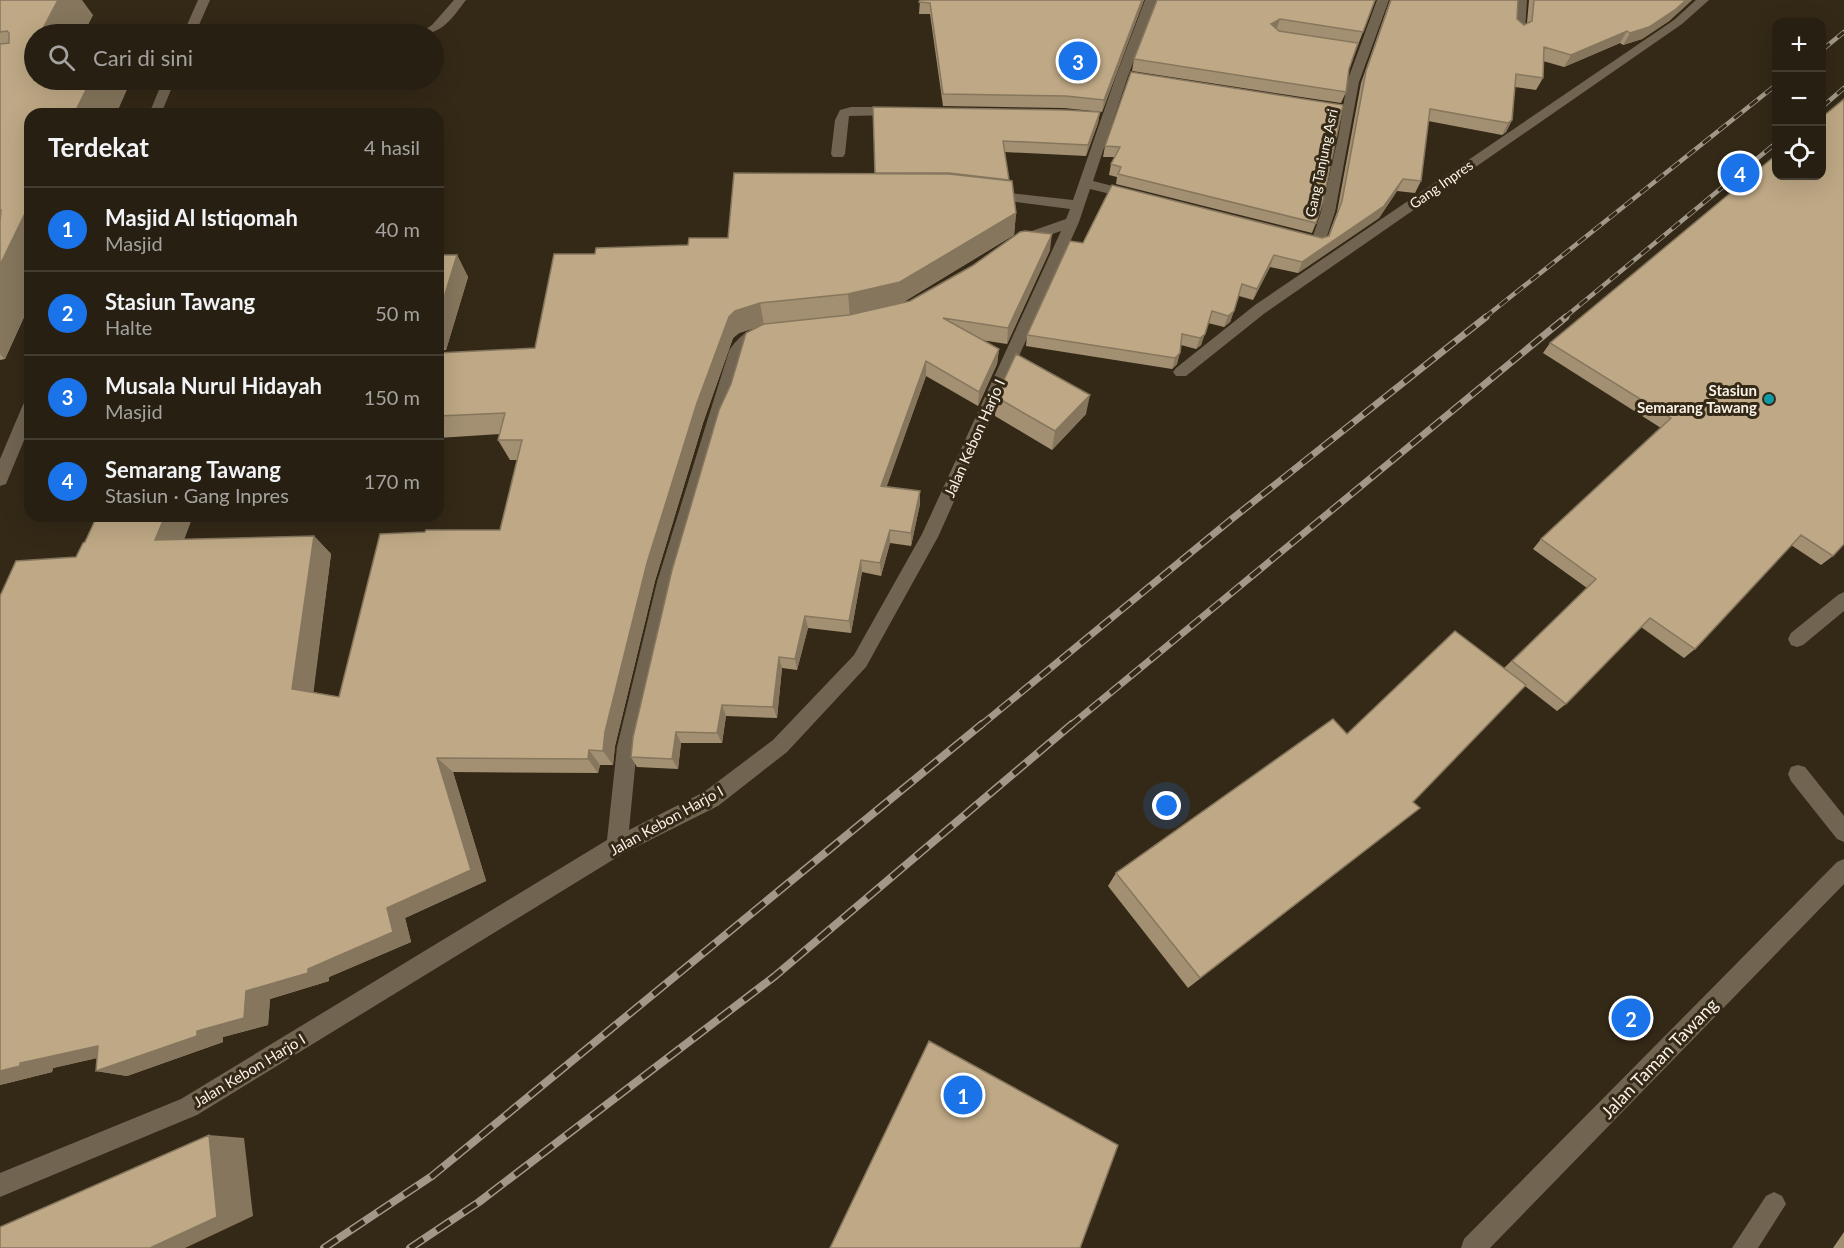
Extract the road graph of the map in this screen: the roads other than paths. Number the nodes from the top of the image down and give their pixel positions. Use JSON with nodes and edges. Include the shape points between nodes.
{"nodes":[{"id":1,"x":204,"y":0,"type":"edge"},
{"id":2,"x":460,"y":0,"type":"edge"},
{"id":3,"x":1151,"y":0,"type":"edge"},
{"id":4,"x":1383,"y":0,"type":"edge"},
{"id":5,"x":1521,"y":0,"type":"edge"},
{"id":6,"x":1703,"y":0,"type":"edge"},
{"id":7,"x":193,"y":24,"type":"edge"},
{"id":8,"x":439,"y":24,"type":"edge"},
{"id":9,"x":1519,"y":31,"type":"edge"},
{"id":10,"x":165,"y":90,"type":"edge"},
{"id":11,"x":157,"y":108,"type":"edge"},
{"id":12,"x":912,"y":112,"type":"edge"},
{"id":13,"x":838,"y":154,"type":"dead end"},
{"id":14,"x":1086,"y":184,"type":"junction"},
{"id":15,"x":972,"y":192,"type":"edge"},
{"id":16,"x":1144,"y":199,"type":"edge"},
{"id":17,"x":1075,"y":213,"type":"junction"},
{"id":18,"x":1289,"y":235,"type":"edge"},
{"id":19,"x":1318,"y":242,"type":"junction"},
{"id":20,"x":1002,"y":250,"type":"edge"},
{"id":21,"x":1344,"y":252,"type":"junction"},
{"id":22,"x":783,"y":330,"type":"edge"},
{"id":23,"x":1181,"y":372,"type":"dead end"},
{"id":24,"x":24,"y":421,"type":"edge"},
{"id":25,"x":0,"y":479,"type":"edge"},
{"id":26,"x":1844,"y":600,"type":"edge"},
{"id":27,"x":1797,"y":639,"type":"dead end"},
{"id":28,"x":1798,"y":774,"type":"dead end"},
{"id":29,"x":1844,"y":832,"type":"edge"},
{"id":30,"x":617,"y":846,"type":"junction"},
{"id":31,"x":1844,"y":869,"type":"edge"},
{"id":32,"x":0,"y":1185,"type":"edge"},
{"id":33,"x":1774,"y":1203,"type":"dead end"},
{"id":34,"x":1473,"y":1248,"type":"edge"},
{"id":35,"x":1744,"y":1248,"type":"edge"}],
"edges":[{"from":1,"to":7,"type":"street"},
{"from":2,"to":8,"type":"street"},
{"from":3,"to":14,"type":"street","name":"Jalan Kebon Harjo I","via":[[1127,77],[1104,118]]},
{"from":4,"to":19,"type":"street","name":"Gang Tanjung Asri","via":[[1361,50],[1342,110],[1328,212]]},
{"from":5,"to":9,"type":"street"},
{"from":6,"to":21,"type":"street","name":"Gang Inpres","via":[[1678,22]]},
{"from":10,"to":11,"type":"street"},
{"from":12,"to":13,"type":"street","via":[[844,113]]},
{"from":14,"to":16,"type":"street"},
{"from":14,"to":17,"type":"street","name":"Jalan Kebon Harjo I"},
{"from":15,"to":17,"type":"street"},
{"from":17,"to":20,"type":"street"},
{"from":17,"to":30,"type":"street","name":"Jalan Kebon Harjo I","via":[[929,537],[860,660],[780,746],[711,799]]},
{"from":18,"to":19,"type":"street","name":"Gang Tanjung Asri"},
{"from":19,"to":21,"type":"street"},
{"from":21,"to":23,"type":"street","name":"Gang Inpres","via":[[1260,309]]},
{"from":22,"to":30,"type":"street","via":[[758,334],[740,344],[713,424],[666,582],[632,725]]},
{"from":24,"to":25,"type":"street"},
{"from":26,"to":27,"type":"street"},
{"from":28,"to":29,"type":"street"},
{"from":30,"to":32,"type":"street","name":"Jalan Kebon Harjo I","via":[[189,1107]]},
{"from":31,"to":34,"type":"street","name":"Jalan Taman Tawang"},
{"from":33,"to":35,"type":"street"}]}
